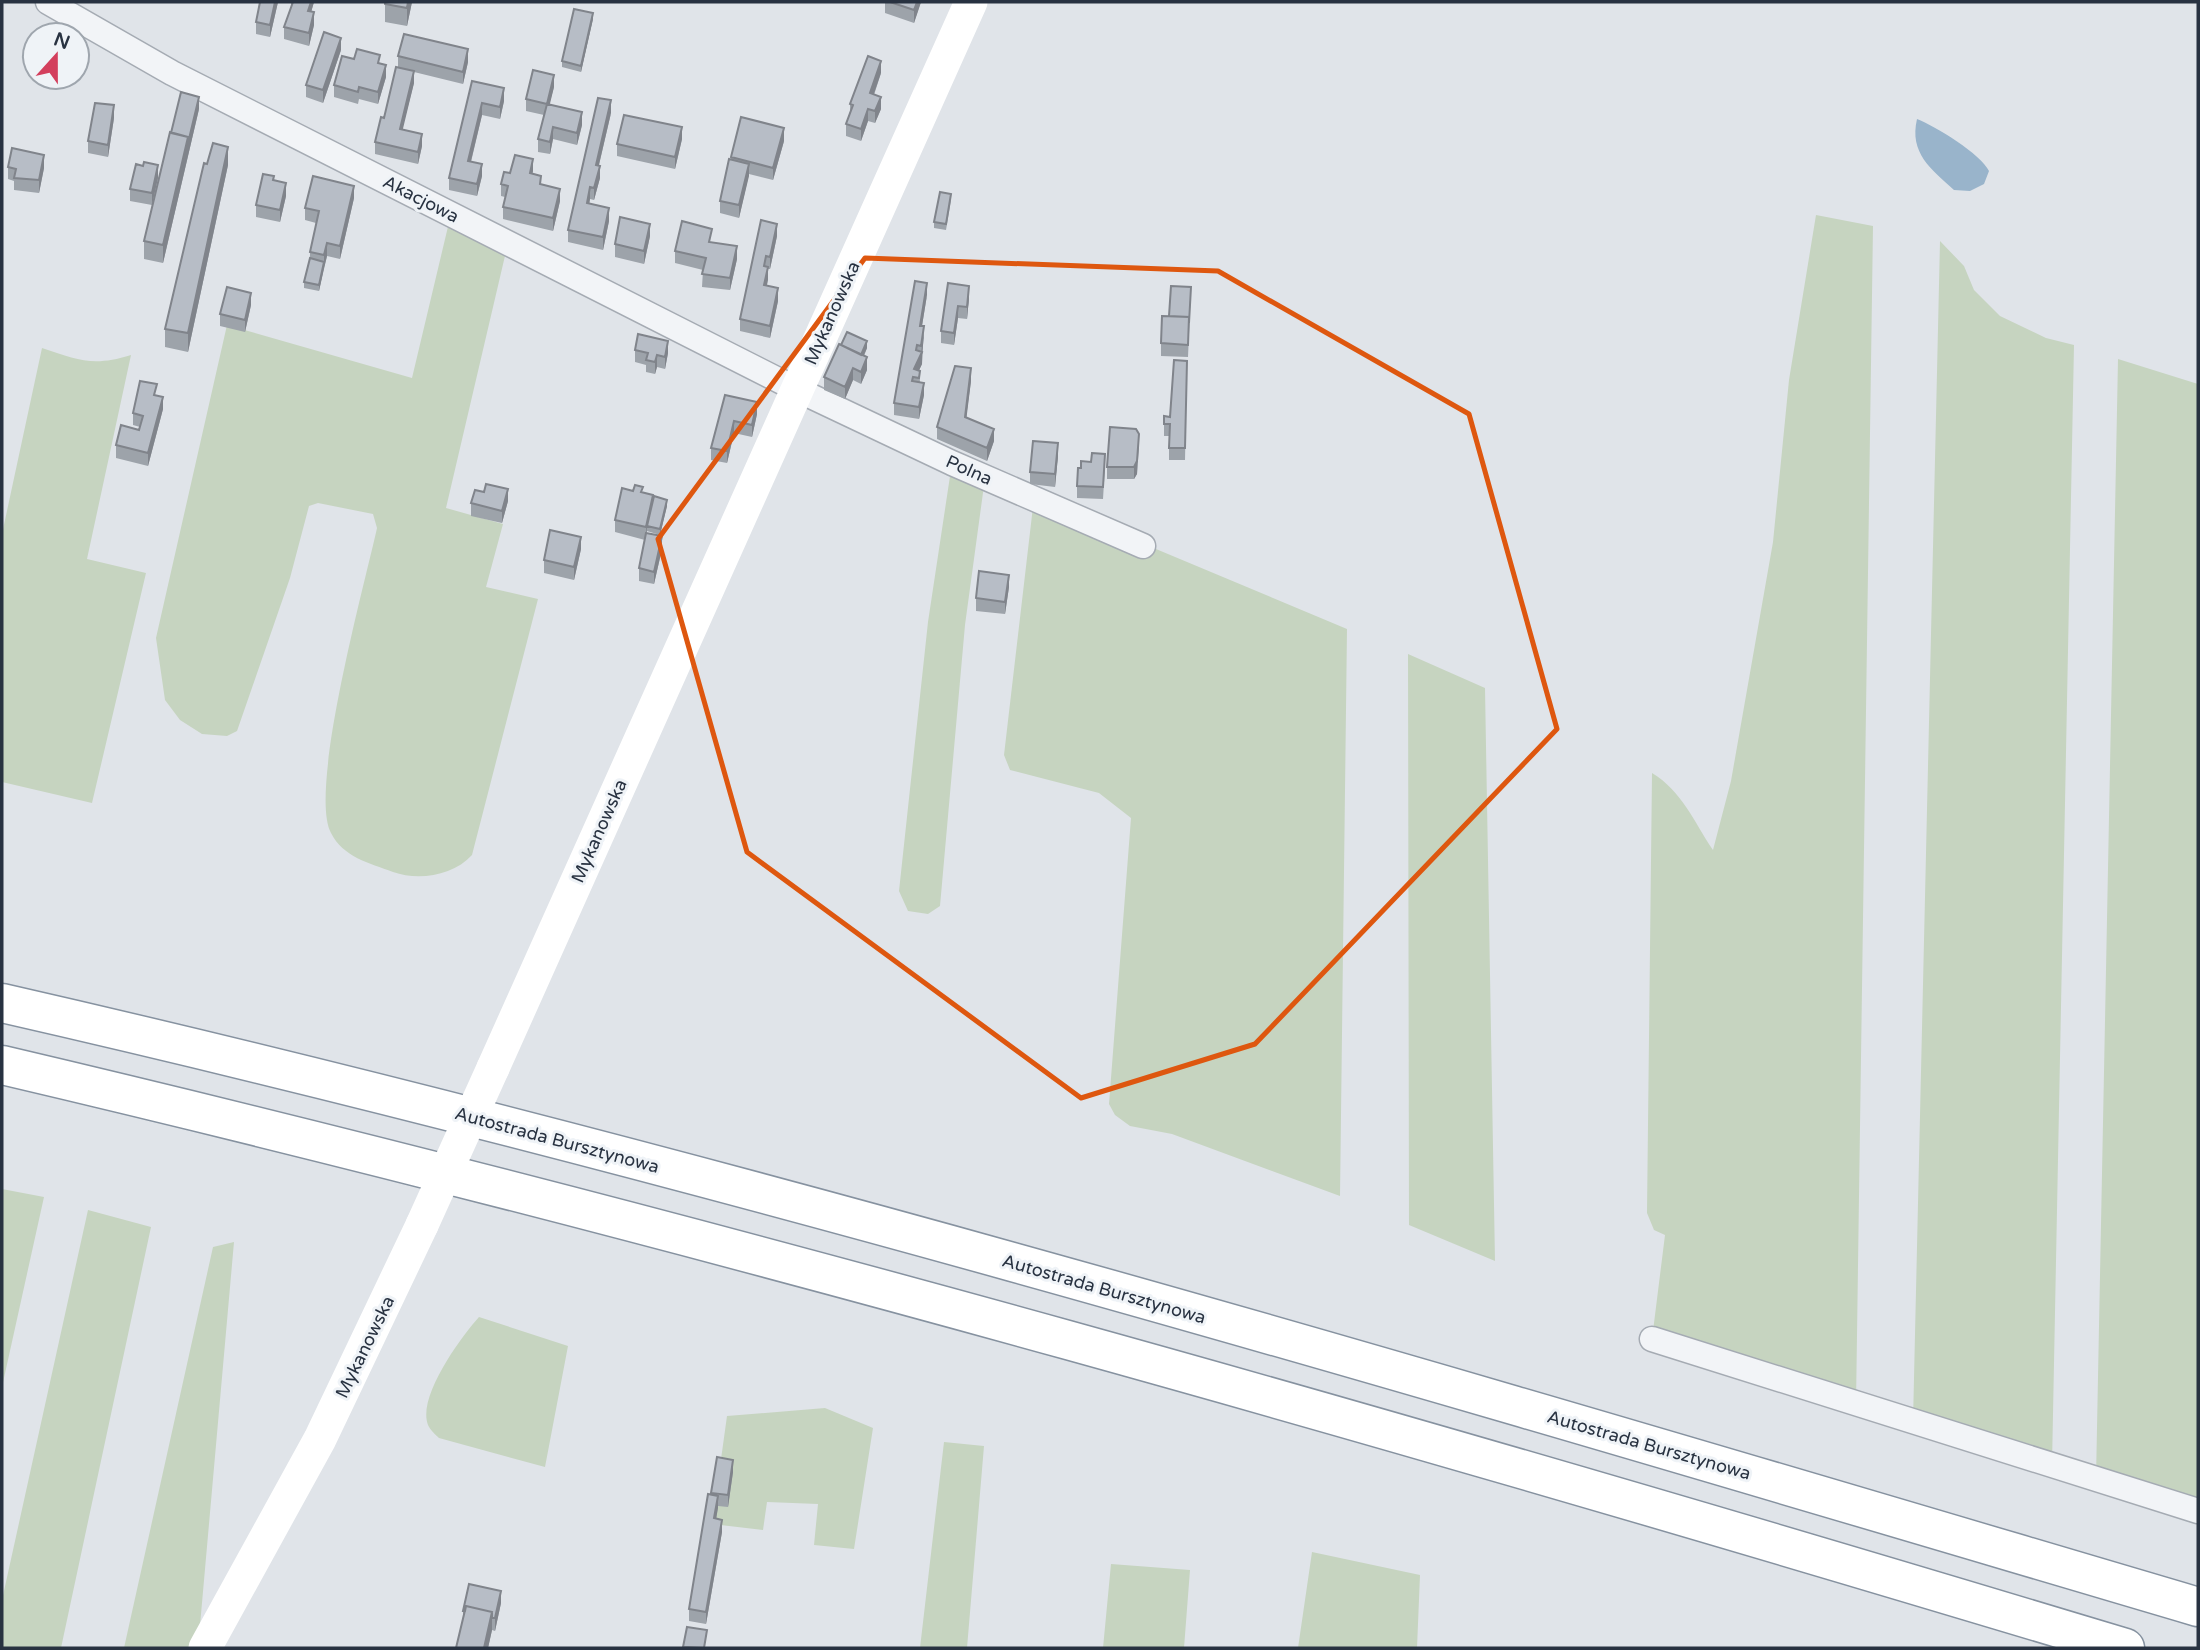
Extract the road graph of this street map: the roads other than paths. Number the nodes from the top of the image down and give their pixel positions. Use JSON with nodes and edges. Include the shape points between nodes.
{"nodes":[{"id":1,"x":48,"y":2,"type":"edge"},
{"id":2,"x":971,"y":2,"type":"edge"},
{"id":3,"x":798,"y":390,"type":"junction"},
{"id":4,"x":1143,"y":546,"type":"dead end"},
{"id":5,"x":2,"y":1003,"type":"edge"},
{"id":6,"x":2,"y":1066,"type":"edge"},
{"id":7,"x":1652,"y":1339,"type":"dead end"},
{"id":8,"x":2198,"y":1511,"type":"edge"},
{"id":9,"x":2198,"y":1607,"type":"edge"},
{"id":10,"x":205,"y":1648,"type":"edge"},
{"id":11,"x":2125,"y":1648,"type":"edge"}],
"edges":[{"from":1,"to":3,"type":"street","name":"Akacjowa","via":[[172,73]]},
{"from":2,"to":3,"type":"main road","name":"Mykanowska"},
{"from":3,"to":4,"type":"street","name":"Polna"},
{"from":3,"to":10,"type":"main road","name":"Mykanowska","bridge":true,"via":[[422,1225],[320,1439]]},
{"from":5,"to":9,"type":"highway","name":"Autostrada Bursztynowa","via":[[363,1090],[913,1235]]},
{"from":6,"to":11,"type":"highway","via":[[499,1187],[912,1297]]},
{"from":7,"to":8,"type":"street"}]}
